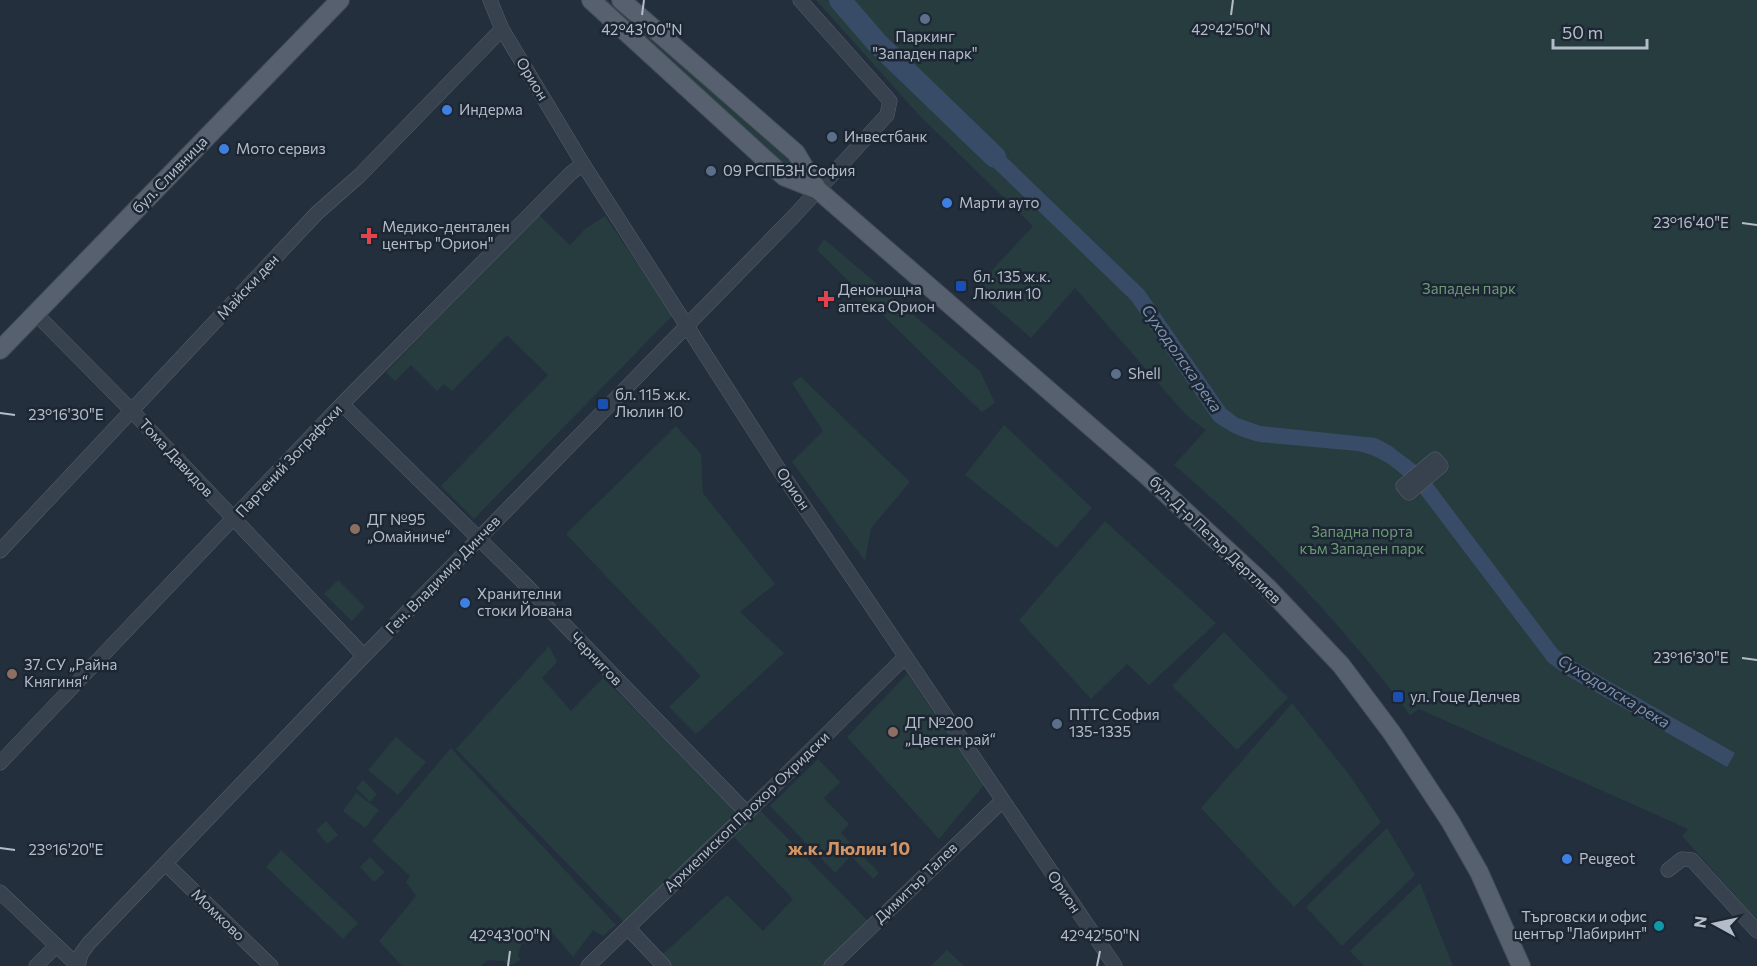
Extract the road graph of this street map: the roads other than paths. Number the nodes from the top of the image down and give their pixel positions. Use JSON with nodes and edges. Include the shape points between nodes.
{"nodes":[{"id":1,"x":340,"y":0,"type":"edge"},
{"id":2,"x":490,"y":0,"type":"edge"},
{"id":3,"x":591,"y":0,"type":"edge"},
{"id":4,"x":621,"y":0,"type":"edge"},
{"id":5,"x":800,"y":0,"type":"edge"},
{"id":6,"x":502,"y":29,"type":"junction"},
{"id":7,"x":583,"y":164,"type":"junction"},
{"id":8,"x":818,"y":190,"type":"junction"},
{"id":9,"x":36,"y":314,"type":"junction"},
{"id":10,"x":687,"y":326,"type":"junction"},
{"id":11,"x":3,"y":343,"type":"edge"},
{"id":12,"x":342,"y":404,"type":"junction"},
{"id":13,"x":131,"y":410,"type":"junction"},
{"id":14,"x":234,"y":519,"type":"junction"},
{"id":15,"x":479,"y":538,"type":"junction"},
{"id":16,"x":0,"y":550,"type":"edge"},
{"id":17,"x":364,"y":656,"type":"junction"},
{"id":18,"x":905,"y":657,"type":"junction"},
{"id":19,"x":0,"y":763,"type":"edge"},
{"id":20,"x":1002,"y":801,"type":"junction"},
{"id":21,"x":747,"y":813,"type":"junction"},
{"id":22,"x":166,"y":864,"type":"junction"},
{"id":23,"x":1668,"y":870,"type":"dead end"},
{"id":24,"x":0,"y":892,"type":"edge"},
{"id":25,"x":628,"y":928,"type":"junction"},
{"id":26,"x":1757,"y":931,"type":"edge"},
{"id":27,"x":56,"y":947,"type":"junction"},
{"id":28,"x":36,"y":966,"type":"edge"},
{"id":29,"x":78,"y":966,"type":"edge"},
{"id":30,"x":271,"y":966,"type":"edge"},
{"id":31,"x":588,"y":966,"type":"edge"},
{"id":32,"x":664,"y":966,"type":"edge"},
{"id":33,"x":831,"y":966,"type":"edge"},
{"id":34,"x":1115,"y":966,"type":"edge"},
{"id":35,"x":1521,"y":966,"type":"edge"}],
"edges":[{"from":1,"to":9,"type":"main road","name":"бул. Сливница"},
{"from":2,"to":6,"type":"street","name":"Орион"},
{"from":3,"to":8,"type":"main road","name":"бул. Д-р Петър Дертлиев","via":[[778,172]]},
{"from":4,"to":8,"type":"main road","name":"бул. Д-р Петър Дертлиев","via":[[796,153]]},
{"from":5,"to":8,"type":"street","name":"Ген. Владимир Динчев","via":[[890,100],[887,115]]},
{"from":6,"to":7,"type":"street","name":"Орион"},
{"from":6,"to":13,"type":"street","name":"Майски ден","via":[[359,176],[317,213]]},
{"from":7,"to":10,"type":"street","name":"Орион"},
{"from":7,"to":12,"type":"street","name":"Партений Зографски"},
{"from":8,"to":10,"type":"street","name":"Ген. Владимир Динчев"},
{"from":8,"to":35,"type":"main road","name":"бул. Д-р Петър Дертлиев","via":[[1146,475],[1267,588],[1341,665],[1450,820],[1479,872]]},
{"from":9,"to":11,"type":"main road","name":"бул. Сливница"},
{"from":9,"to":13,"type":"street","name":"Тома Давидов"},
{"from":10,"to":15,"type":"street","name":"Ген. Владимир Динчев"},
{"from":10,"to":18,"type":"street","name":"Орион"},
{"from":12,"to":14,"type":"street","name":"Партений Зографски"},
{"from":12,"to":15,"type":"street","name":"Чернигов"},
{"from":13,"to":14,"type":"street","name":"Тома Давидов"},
{"from":13,"to":16,"type":"street","name":"Майски ден"},
{"from":14,"to":17,"type":"street","name":"Тома Давидов"},
{"from":14,"to":19,"type":"street","name":"Партений Зографски"},
{"from":15,"to":17,"type":"street","name":"Ген. Владимир Динчев"},
{"from":15,"to":21,"type":"street","name":"Чернигов"},
{"from":17,"to":22,"type":"street","name":"Ген. Владимир Динчев"},
{"from":18,"to":20,"type":"street","name":"Орион"},
{"from":18,"to":21,"type":"street","name":"Архиепископ Прохор Охридски"},
{"from":20,"to":33,"type":"street","name":"Димитър Талев"},
{"from":20,"to":34,"type":"street","name":"Орион"},
{"from":21,"to":25,"type":"street","name":"Архиепископ Прохор Охридски"},
{"from":22,"to":29,"type":"street","name":"Ген. Владимир Динчев","via":[[89,943]]},
{"from":22,"to":30,"type":"street","name":"Момково"},
{"from":23,"to":26,"type":"street","via":[[1682,859],[1692,860]]},
{"from":24,"to":27,"type":"street"},
{"from":25,"to":31,"type":"street","name":"Архиепископ Прохор Охридски"},
{"from":25,"to":32,"type":"street"},
{"from":27,"to":28,"type":"street"},
{"from":27,"to":29,"type":"street"}]}
